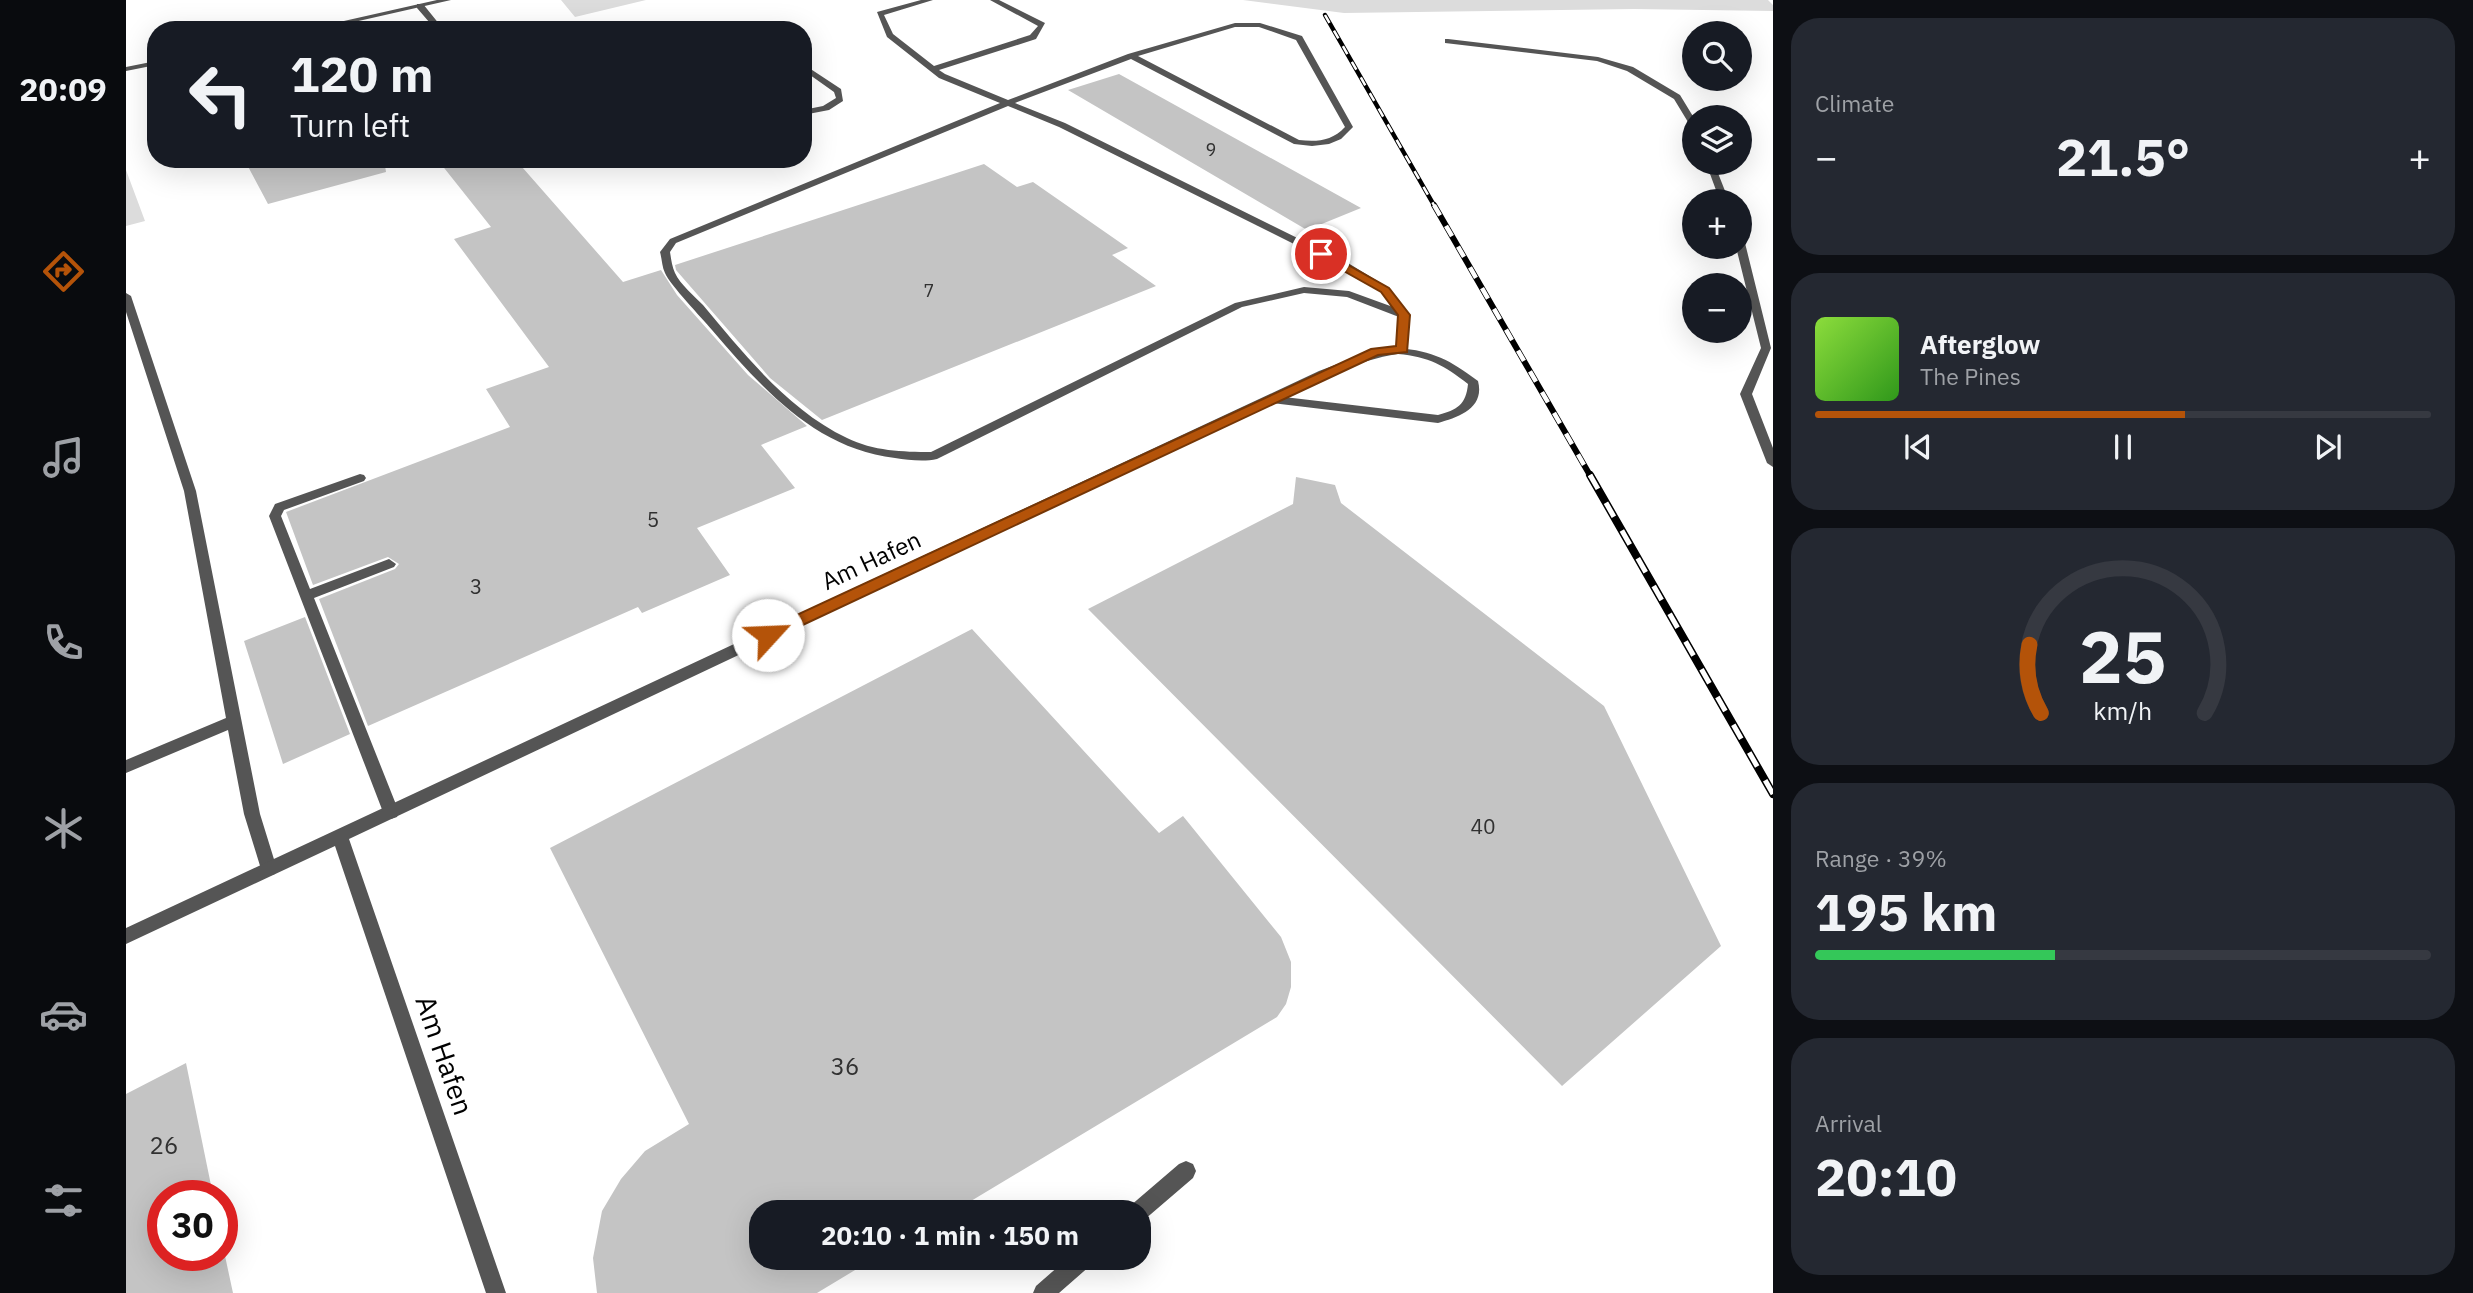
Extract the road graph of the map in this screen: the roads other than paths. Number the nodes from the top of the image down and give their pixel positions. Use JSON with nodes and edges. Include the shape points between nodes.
{"nodes":[{"id":1,"x":447,"y":0,"type":"edge"},
{"id":2,"x":929,"y":0,"type":"edge"},
{"id":3,"x":993,"y":0,"type":"edge"},
{"id":4,"x":420,"y":6,"type":"junction"},
{"id":5,"x":350,"y":21,"type":"edge"},
{"id":6,"x":432,"y":21,"type":"edge"},
{"id":7,"x":1448,"y":41,"type":"dead end"},
{"id":8,"x":1131,"y":56,"type":"junction"},
{"id":9,"x":147,"y":64,"type":"edge"},
{"id":10,"x":126,"y":69,"type":"edge"},
{"id":11,"x":933,"y":69,"type":"junction"},
{"id":12,"x":812,"y":72,"type":"edge"},
{"id":13,"x":1007,"y":103,"type":"junction"},
{"id":14,"x":1682,"y":106,"type":"edge"},
{"id":15,"x":812,"y":111,"type":"edge"},
{"id":16,"x":1744,"y":259,"type":"edge"},
{"id":17,"x":126,"y":296,"type":"edge"},
{"id":18,"x":1404,"y":315,"type":"junction"},
{"id":19,"x":1402,"y":349,"type":"junction"},
{"id":20,"x":1271,"y":399,"type":"junction"},
{"id":21,"x":1773,"y":463,"type":"edge"},
{"id":22,"x":360,"y":478,"type":"dead end"},
{"id":23,"x":388,"y":564,"type":"dead end"},
{"id":24,"x":306,"y":596,"type":"junction"},
{"id":25,"x":235,"y":721,"type":"junction"},
{"id":26,"x":126,"y":767,"type":"edge"},
{"id":27,"x":391,"y":812,"type":"junction"},
{"id":28,"x":340,"y":836,"type":"junction"},
{"id":29,"x":269,"y":869,"type":"junction"},
{"id":30,"x":126,"y":936,"type":"edge"},
{"id":31,"x":1186,"y":1171,"type":"dead end"},
{"id":32,"x":1151,"y":1201,"type":"edge"},
{"id":33,"x":1070,"y":1270,"type":"edge"},
{"id":34,"x":496,"y":1293,"type":"edge"},
{"id":35,"x":1043,"y":1293,"type":"edge"}],
"edges":[{"from":1,"to":4,"type":"street"},
{"from":2,"to":11,"type":"street","via":[[880,14],[890,35]]},
{"from":3,"to":11,"type":"street","via":[[1042,24],[1033,37]]},
{"from":4,"to":5,"type":"street"},
{"from":4,"to":6,"type":"street"},
{"from":7,"to":14,"type":"street","via":[[1598,59],[1630,69],[1676,97]]},
{"from":8,"to":8,"type":"street","via":[[1235,25],[1280,30],[1300,38],[1349,127],[1340,138],[1319,145],[1297,142]]},
{"from":8,"to":13,"type":"street"},
{"from":9,"to":10,"type":"street"},
{"from":11,"to":13,"type":"street"},
{"from":12,"to":15,"type":"street","via":[[838,91],[840,99]]},
{"from":13,"to":18,"type":"street","via":[[1062,125],[1344,265],[1385,290]]},
{"from":13,"to":18,"type":"street","via":[[673,241],[665,252],[670,274],[774,390],[843,441],[898,456],[933,456],[1239,305],[1304,290],[1349,294]]},
{"from":16,"to":21,"type":"street","via":[[1766,348],[1746,394]]},
{"from":17,"to":25,"type":"street","via":[[190,491]]},
{"from":18,"to":19,"type":"street"},
{"from":19,"to":20,"type":"street","name":"Am Hafen","via":[[1375,352]]},
{"from":19,"to":20,"type":"street","name":"Am Hafen","via":[[1445,359],[1474,383],[1473,399],[1462,412],[1438,419]]},
{"from":20,"to":27,"type":"street","name":"Am Hafen"},
{"from":22,"to":24,"type":"street","via":[[275,511]]},
{"from":23,"to":24,"type":"street"},
{"from":24,"to":27,"type":"street"},
{"from":25,"to":26,"type":"street"},
{"from":25,"to":29,"type":"street","via":[[252,814]]},
{"from":27,"to":28,"type":"street","name":"Am Hafen"},
{"from":28,"to":29,"type":"street","name":"Am Hafen"},
{"from":28,"to":34,"type":"street","name":"Am Hafen"},
{"from":29,"to":30,"type":"street","name":"Am Hafen"},
{"from":31,"to":32,"type":"street"},
{"from":33,"to":35,"type":"street"}]}
